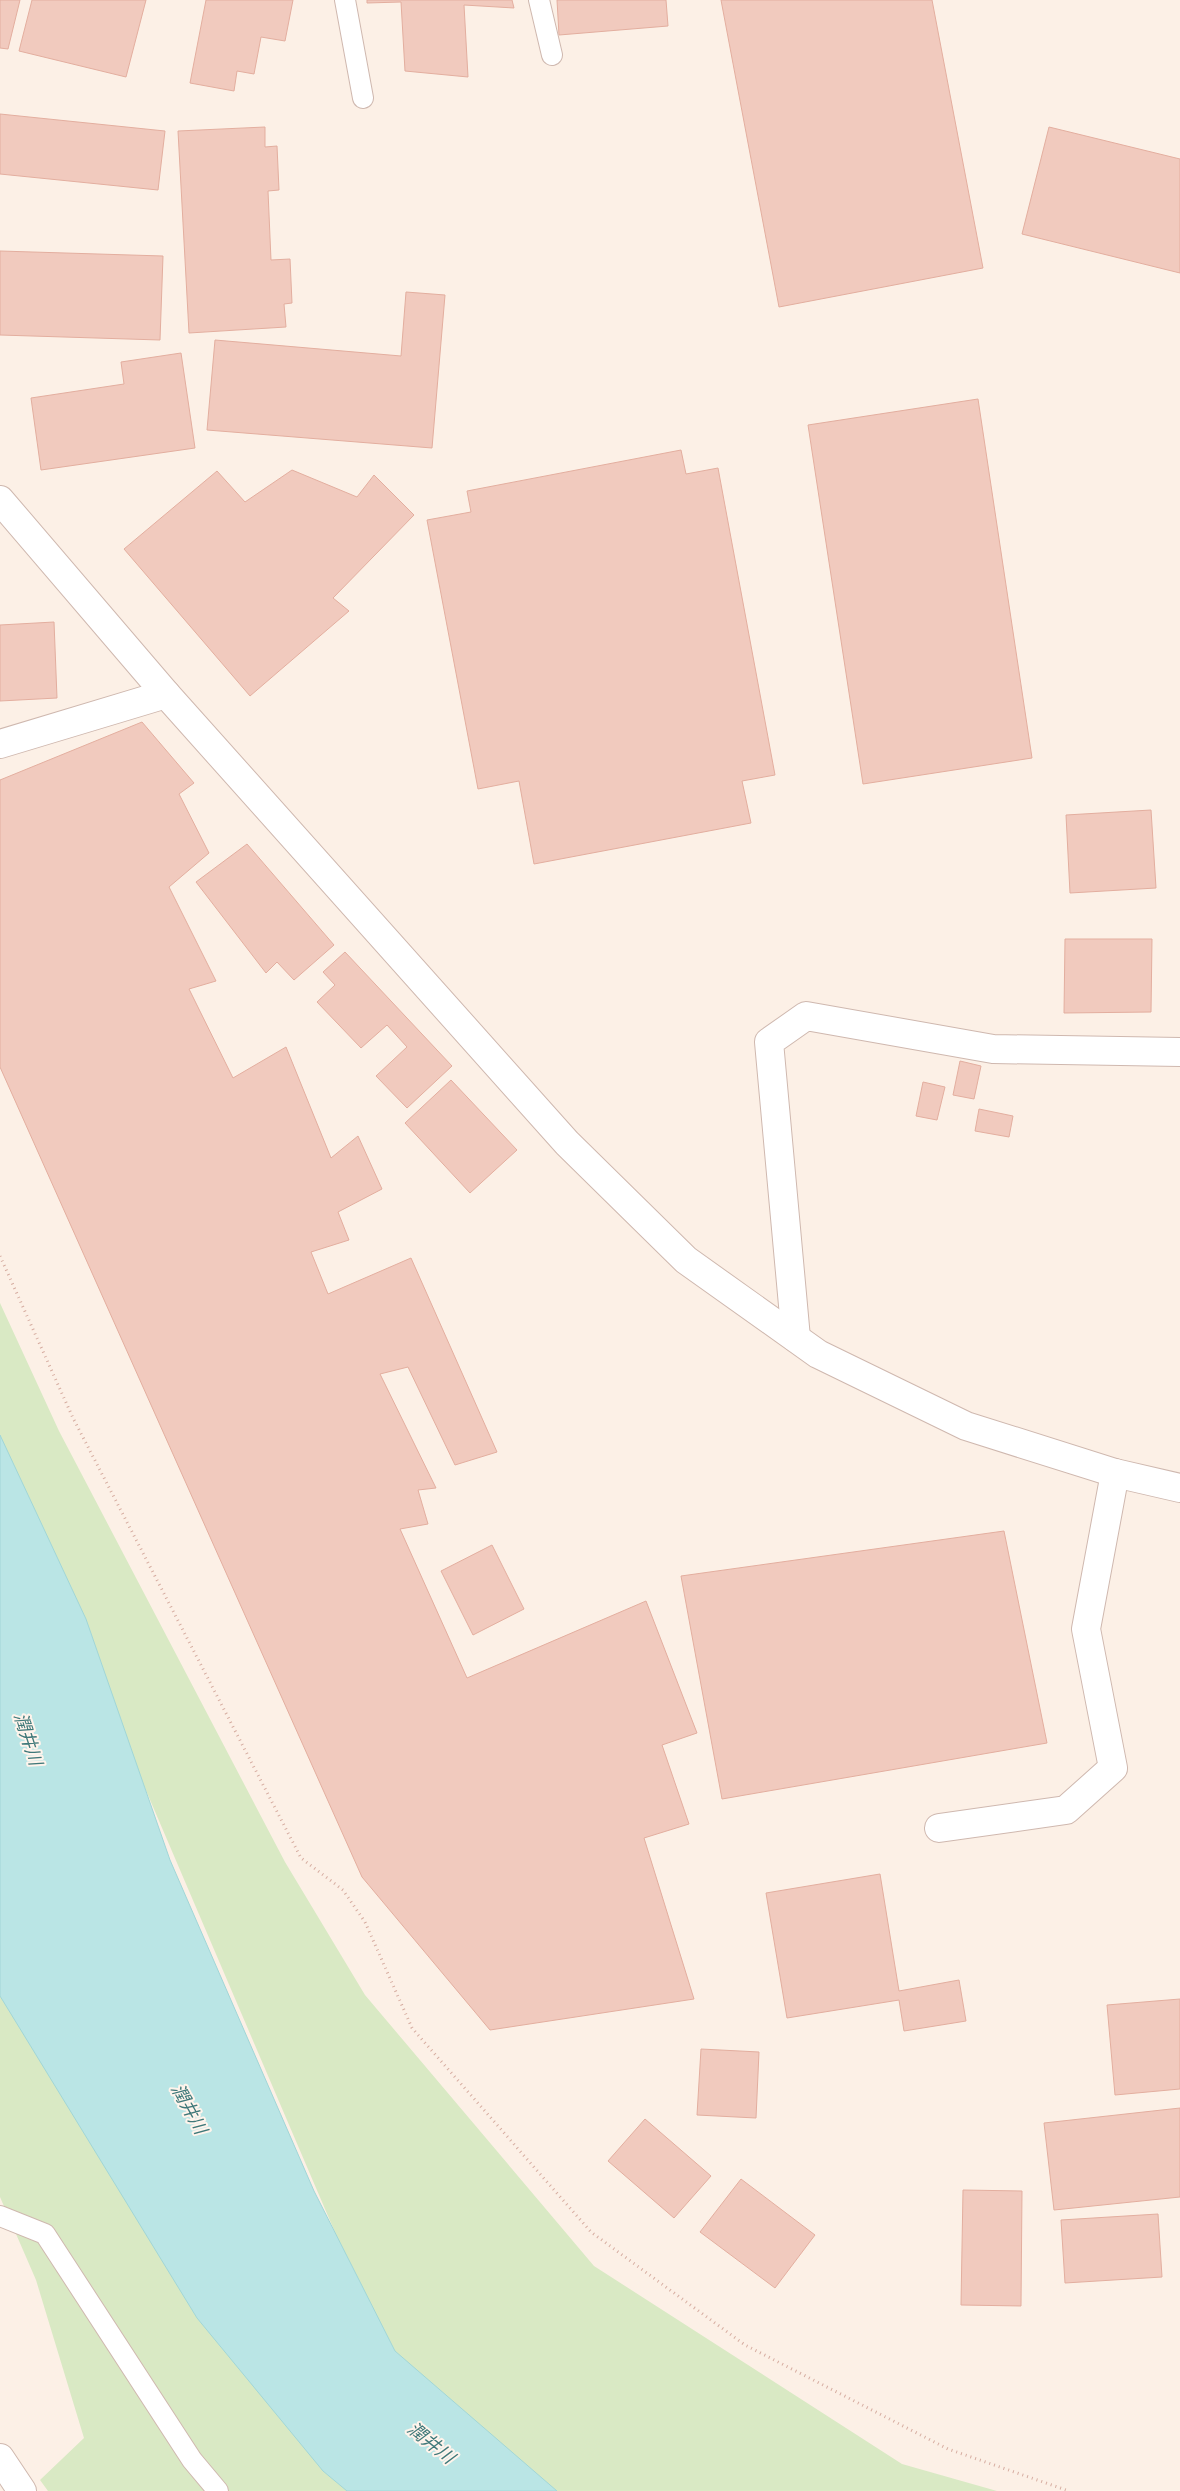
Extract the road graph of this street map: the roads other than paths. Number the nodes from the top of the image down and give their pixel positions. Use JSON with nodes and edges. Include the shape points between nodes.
{"nodes":[{"id":1,"x":345,"y":0,"type":"edge"},
{"id":2,"x":539,"y":0,"type":"edge"},
{"id":3,"x":552,"y":55,"type":"dead end"},
{"id":4,"x":363,"y":98,"type":"dead end"},
{"id":5,"x":0,"y":500,"type":"edge"},
{"id":6,"x":166,"y":694,"type":"junction"},
{"id":7,"x":0,"y":744,"type":"edge"},
{"id":8,"x":1180,"y":1052,"type":"edge"},
{"id":9,"x":796,"y":1338,"type":"junction"},
{"id":10,"x":1115,"y":1473,"type":"junction"},
{"id":11,"x":1180,"y":1488,"type":"edge"},
{"id":12,"x":939,"y":1828,"type":"dead end"},
{"id":13,"x":0,"y":2216,"type":"edge"},
{"id":14,"x":0,"y":2458,"type":"edge"},
{"id":15,"x":22,"y":2491,"type":"edge"},
{"id":16,"x":218,"y":2491,"type":"edge"}],
"edges":[{"from":1,"to":4,"type":"lane"},
{"from":2,"to":3,"type":"lane"},
{"from":5,"to":6,"type":"street"},
{"from":6,"to":7,"type":"street"},
{"from":6,"to":9,"type":"street","via":[[567,1143],[686,1260]]},
{"from":8,"to":9,"type":"street","via":[[993,1049],[806,1016],[768,1042]]},
{"from":9,"to":10,"type":"street","via":[[818,1354],[966,1426]]},
{"from":10,"to":11,"type":"street"},
{"from":10,"to":12,"type":"street","via":[[1086,1629],[1113,1768],[1066,1810]]},
{"from":13,"to":16,"type":"lane","via":[[45,2234],[192,2460]]},
{"from":14,"to":15,"type":"street"}]}
